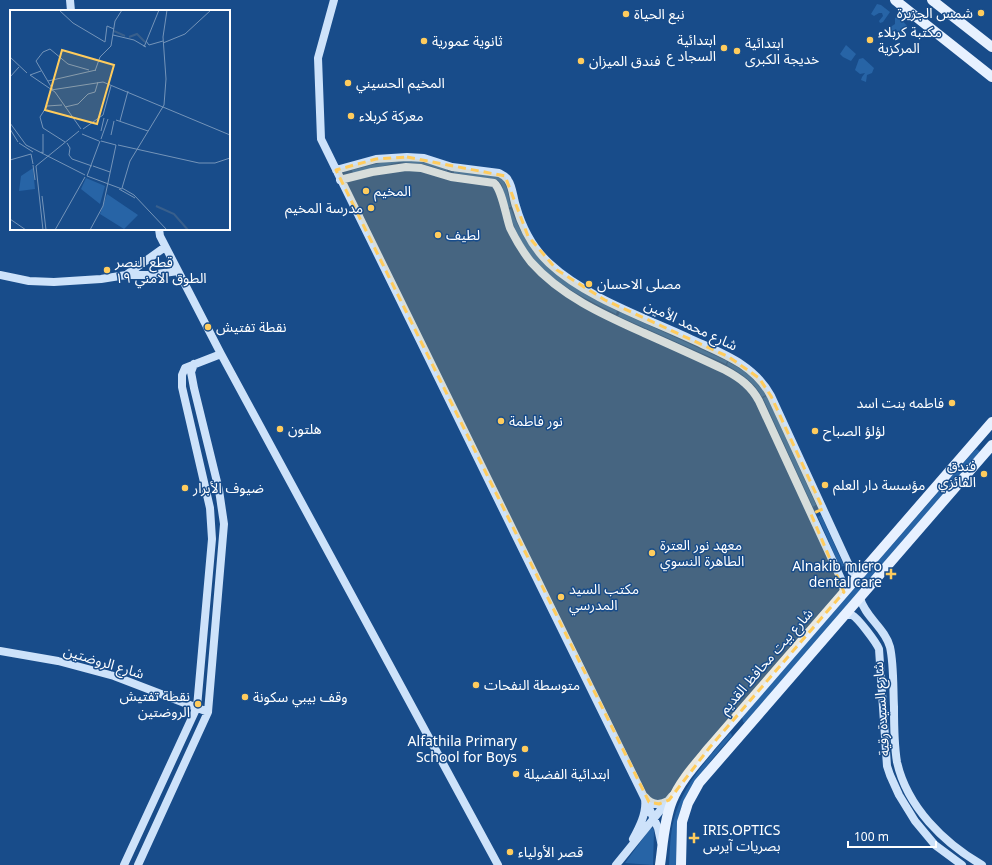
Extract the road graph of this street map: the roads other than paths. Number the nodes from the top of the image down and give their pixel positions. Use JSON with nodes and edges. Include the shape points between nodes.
{"nodes":[{"id":1,"x":70,"y":0,"type":"edge"},
{"id":2,"x":334,"y":0,"type":"edge"},
{"id":3,"x":932,"y":0,"type":"edge"},
{"id":4,"x":897,"y":1,"type":"edge"},
{"id":5,"x":71,"y":10,"type":"edge"},
{"id":6,"x":992,"y":47,"type":"edge"},
{"id":7,"x":992,"y":77,"type":"edge"},
{"id":8,"x":336,"y":170,"type":"junction"},
{"id":9,"x":340,"y":180,"type":"junction"},
{"id":10,"x":159,"y":230,"type":"edge"},
{"id":11,"x":165,"y":247,"type":"junction"},
{"id":12,"x":178,"y":271,"type":"junction"},
{"id":13,"x":0,"y":275,"type":"edge"},
{"id":14,"x":126,"y":275,"type":"junction"},
{"id":15,"x":221,"y":354,"type":"junction"},
{"id":16,"x":194,"y":364,"type":"junction"},
{"id":17,"x":992,"y":422,"type":"edge"},
{"id":18,"x":979,"y":436,"type":"junction"},
{"id":19,"x":970,"y":446,"type":"junction"},
{"id":20,"x":992,"y":446,"type":"edge"},
{"id":21,"x":981,"y":458,"type":"junction"},
{"id":22,"x":823,"y":509,"type":"junction"},
{"id":23,"x":811,"y":514,"type":"junction"},
{"id":24,"x":859,"y":574,"type":"junction"},
{"id":25,"x":844,"y":592,"type":"junction"},
{"id":26,"x":860,"y":598,"type":"junction"},
{"id":27,"x":845,"y":615,"type":"junction"},
{"id":28,"x":0,"y":651,"type":"edge"},
{"id":29,"x":197,"y":707,"type":"junction"},
{"id":30,"x":208,"y":712,"type":"junction"},
{"id":31,"x":738,"y":715,"type":"junction"},
{"id":32,"x":750,"y":725,"type":"junction"},
{"id":33,"x":726,"y":730,"type":"junction"},
{"id":34,"x":736,"y":739,"type":"junction"},
{"id":35,"x":678,"y":790,"type":"junction"},
{"id":36,"x":644,"y":797,"type":"junction"},
{"id":37,"x":669,"y":800,"type":"junction"},
{"id":38,"x":654,"y":818,"type":"junction"},
{"id":39,"x":625,"y":854,"type":"junction"},
{"id":40,"x":662,"y":854,"type":"junction"},
{"id":41,"x":124,"y":865,"type":"edge"},
{"id":42,"x":138,"y":865,"type":"edge"},
{"id":43,"x":498,"y":865,"type":"edge"},
{"id":44,"x":616,"y":865,"type":"edge"},
{"id":45,"x":660,"y":865,"type":"edge"},
{"id":46,"x":680,"y":865,"type":"edge"},
{"id":47,"x":962,"y":865,"type":"edge"},
{"id":48,"x":982,"y":865,"type":"edge"}],
"edges":[{"from":1,"to":5,"type":"main road"},
{"from":2,"to":8,"type":"main road","via":[[318,58],[322,139]]},
{"from":3,"to":6,"type":"main road"},
{"from":4,"to":7,"type":"main road"},
{"from":8,"to":9,"type":"main road"},
{"from":8,"to":22,"type":"main road","name":"شارع محمد الأمين","via":[[392,157],[406,157],[424,158],[452,167],[505,176],[510,183],[518,214],[528,236],[557,270],[610,302],[729,357],[749,368],[759,378],[771,396]]},
{"from":9,"to":23,"type":"main road","name":"شارع محمد الأمين","via":[[406,167],[496,184],[500,190],[507,221],[519,245],[550,279],[595,310],[735,375],[748,384],[760,401]]},
{"from":9,"to":36,"type":"main road"},
{"from":10,"to":11,"type":"main road"},
{"from":11,"to":12,"type":"main road"},
{"from":11,"to":14,"type":"main road"},
{"from":12,"to":14,"type":"main road"},
{"from":12,"to":15,"type":"main road"},
{"from":13,"to":14,"type":"main road","via":[[30,281],[54,282]]},
{"from":15,"to":16,"type":"main road"},
{"from":15,"to":43,"type":"main road"},
{"from":16,"to":29,"type":"main road","via":[[183,370],[182,385],[210,508],[212,528]]},
{"from":16,"to":30,"type":"main road","via":[[191,372],[194,388],[219,490],[224,524]]},
{"from":17,"to":18,"type":"main road","name":"شارع بيت محافظ القديم"},
{"from":18,"to":19,"type":"main road","name":"شارع بيت محافظ القديم"},
{"from":18,"to":20,"type":"main road","via":[[983,444]]},
{"from":19,"to":21,"type":"main road","via":[[979,449]]},
{"from":19,"to":24,"type":"main road","name":"شارع بيت محافظ القديم"},
{"from":20,"to":21,"type":"main road","name":"شارع بيت محافظ القديم"},
{"from":21,"to":26,"type":"main road","name":"شارع بيت محافظ القديم"},
{"from":22,"to":23,"type":"main road"},
{"from":22,"to":24,"type":"main road","name":"شارع محمد الأمين","via":[[852,572]]},
{"from":23,"to":25,"type":"main road","name":"شارع محمد الأمين","via":[[842,582]]},
{"from":24,"to":25,"type":"main road","name":"شارع بيت محافظ القديم"},
{"from":25,"to":31,"type":"main road","name":"شارع بيت محافظ القديم"},
{"from":26,"to":27,"type":"main road","name":"شارع بيت محافظ القديم"},
{"from":26,"to":48,"type":"main road","name":"شارع السيدة رقية","via":[[863,608],[885,636],[889,646],[895,746],[903,780],[915,803],[934,828],[956,849]]},
{"from":27,"to":32,"type":"main road","name":"شارع بيت محافظ القديم"},
{"from":27,"to":47,"type":"main road","name":"شارع السيدة رقية","via":[[851,615],[856,619],[879,648],[887,766],[899,795],[910,814],[931,840]]},
{"from":28,"to":29,"type":"main road","name":"شارع الروضتين","via":[[58,661],[114,676]]},
{"from":29,"to":30,"type":"main road","name":"شارع الروضتين"},
{"from":29,"to":41,"type":"main road"},
{"from":30,"to":42,"type":"main road"},
{"from":31,"to":32,"type":"main road","via":[[740,725]]},
{"from":31,"to":33,"type":"main road","name":"شارع بيت محافظ القديم"},
{"from":32,"to":34,"type":"main road","name":"شارع بيت محافظ القديم"},
{"from":33,"to":34,"type":"main road","via":[[736,730]]},
{"from":33,"to":35,"type":"main road","name":"شارع بيت محافظ القديم"},
{"from":34,"to":46,"type":"main road","name":"شارع بيت محافظ القديم","via":[[699,783],[688,803],[681,827]]},
{"from":35,"to":37,"type":"main road"},
{"from":35,"to":40,"type":"main road","name":"شارع بيت محافظ القديم","via":[[667,818]]},
{"from":36,"to":37,"type":"main road","via":[[656,804],[663,804]]},
{"from":36,"to":38,"type":"main road"},
{"from":36,"to":39,"type":"main road","via":[[645,805],[640,823]]},
{"from":37,"to":38,"type":"main road"},
{"from":38,"to":39,"type":"main road"},
{"from":38,"to":40,"type":"main road","via":[[660,834]]},
{"from":39,"to":44,"type":"main road"},
{"from":40,"to":45,"type":"main road","name":"شارع بيت محافظ القديم"}]}
